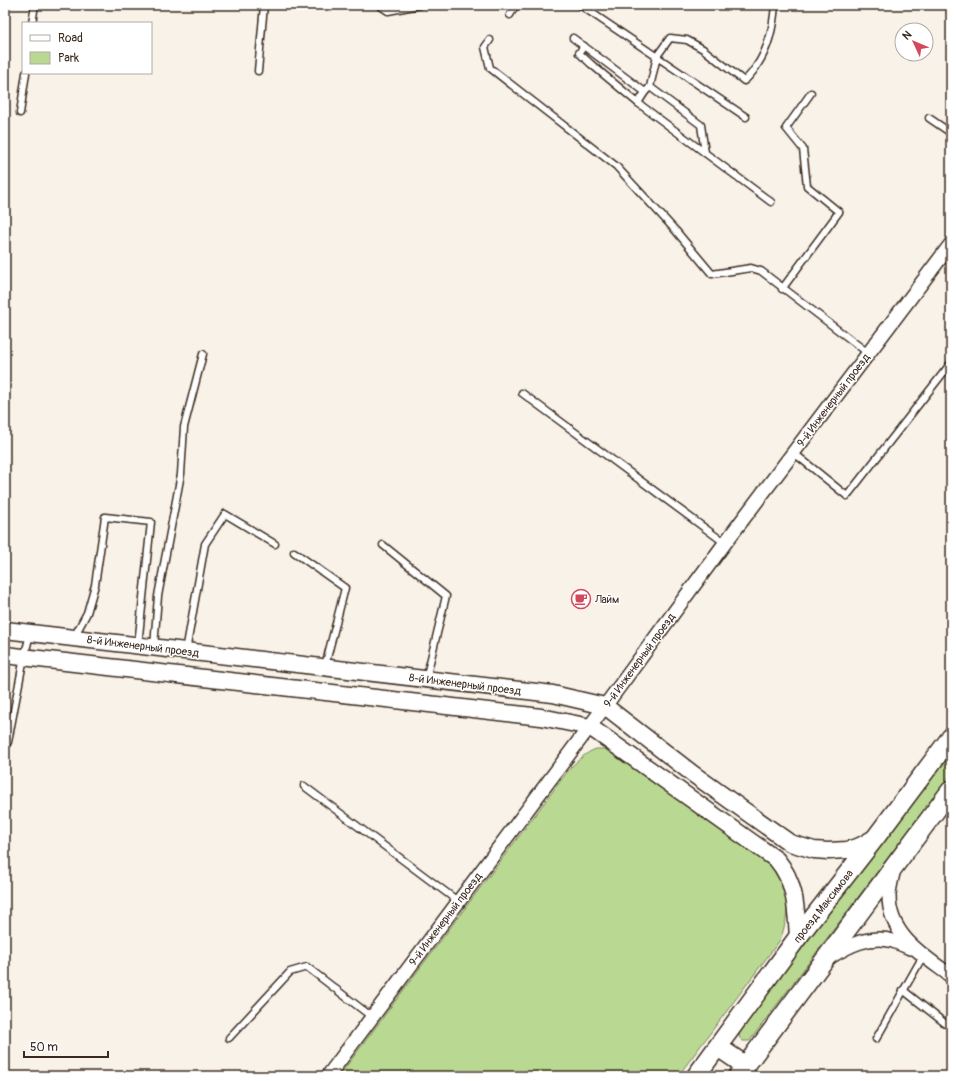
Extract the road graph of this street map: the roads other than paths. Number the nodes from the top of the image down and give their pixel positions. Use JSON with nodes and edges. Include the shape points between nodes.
{"nodes":[{"id":1,"x":35,"y":5,"type":"edge"},
{"id":2,"x":264,"y":5,"type":"edge"},
{"id":3,"x":379,"y":5,"type":"edge"},
{"id":4,"x":420,"y":5,"type":"edge"},
{"id":5,"x":516,"y":5,"type":"edge"},
{"id":6,"x":580,"y":5,"type":"edge"},
{"id":7,"x":775,"y":5,"type":"edge"},
{"id":8,"x":510,"y":15,"type":"dead end"},
{"id":9,"x":32,"y":22,"type":"edge"},
{"id":10,"x":573,"y":38,"type":"dead end"},
{"id":11,"x":490,"y":40,"type":"dead end"},
{"id":12,"x":584,"y":46,"type":"junction"},
{"id":13,"x":657,"y":56,"type":"junction"},
{"id":14,"x":258,"y":71,"type":"dead end"},
{"id":15,"x":26,"y":74,"type":"edge"},
{"id":16,"x":650,"y":87,"type":"junction"},
{"id":17,"x":645,"y":92,"type":"junction"},
{"id":18,"x":812,"y":93,"type":"dead end"},
{"id":19,"x":638,"y":103,"type":"junction"},
{"id":20,"x":20,"y":113,"type":"dead end"},
{"id":21,"x":746,"y":117,"type":"dead end"},
{"id":22,"x":929,"y":118,"type":"dead end"},
{"id":23,"x":951,"y":133,"type":"edge"},
{"id":24,"x":705,"y":153,"type":"junction"},
{"id":25,"x":771,"y":202,"type":"dead end"},
{"id":26,"x":951,"y":244,"type":"edge"},
{"id":27,"x":782,"y":289,"type":"junction"},
{"id":28,"x":868,"y":352,"type":"junction"},
{"id":29,"x":204,"y":354,"type":"dead end"},
{"id":30,"x":951,"y":363,"type":"edge"},
{"id":31,"x":522,"y":393,"type":"dead end"},
{"id":32,"x":794,"y":453,"type":"junction"},
{"id":33,"x":726,"y":543,"type":"junction"},
{"id":34,"x":275,"y":544,"type":"dead end"},
{"id":35,"x":383,"y":545,"type":"dead end"},
{"id":36,"x":294,"y":552,"type":"dead end"},
{"id":37,"x":5,"y":630,"type":"edge"},
{"id":38,"x":31,"y":633,"type":"junction"},
{"id":39,"x":74,"y":638,"type":"junction"},
{"id":40,"x":138,"y":645,"type":"junction"},
{"id":41,"x":154,"y":647,"type":"junction"},
{"id":42,"x":186,"y":651,"type":"junction"},
{"id":43,"x":5,"y":655,"type":"edge"},
{"id":44,"x":24,"y":657,"type":"junction"},
{"id":45,"x":325,"y":667,"type":"junction"},
{"id":46,"x":426,"y":679,"type":"junction"},
{"id":47,"x":606,"y":706,"type":"junction"},
{"id":48,"x":590,"y":727,"type":"junction"},
{"id":49,"x":951,"y":736,"type":"edge"},
{"id":50,"x":5,"y":742,"type":"edge"},
{"id":51,"x":304,"y":786,"type":"dead end"},
{"id":52,"x":950,"y":792,"type":"edge"},
{"id":53,"x":876,"y":837,"type":"junction"},
{"id":54,"x":894,"y":866,"type":"junction"},
{"id":55,"x":459,"y":902,"type":"junction"},
{"id":56,"x":798,"y":937,"type":"junction"},
{"id":57,"x":921,"y":954,"type":"junction"},
{"id":58,"x":823,"y":961,"type":"junction"},
{"id":59,"x":951,"y":976,"type":"edge"},
{"id":60,"x":904,"y":990,"type":"junction"},
{"id":61,"x":372,"y":1017,"type":"junction"},
{"id":62,"x":951,"y":1024,"type":"edge"},
{"id":63,"x":230,"y":1038,"type":"dead end"},
{"id":64,"x":876,"y":1039,"type":"dead end"},
{"id":65,"x":718,"y":1047,"type":"junction"},
{"id":66,"x":742,"y":1071,"type":"edge"},
{"id":67,"x":328,"y":1076,"type":"edge"},
{"id":68,"x":696,"y":1076,"type":"edge"}],
"edges":[{"from":1,"to":9,"type":"lane"},
{"from":2,"to":14,"type":"lane"},
{"from":3,"to":4,"type":"lane","via":[[388,11]]},
{"from":5,"to":8,"type":"lane"},
{"from":6,"to":13,"type":"lane"},
{"from":7,"to":13,"type":"lane","via":[[772,31],[764,56],[749,78],[744,81],[687,40],[670,38]]},
{"from":10,"to":12,"type":"lane"},
{"from":11,"to":27,"type":"lane","via":[[485,47],[490,68],[616,166],[712,274],[752,268],[761,271]]},
{"from":12,"to":17,"type":"lane"},
{"from":12,"to":19,"type":"lane","via":[[579,52]]},
{"from":13,"to":16,"type":"lane"},
{"from":13,"to":21,"type":"lane"},
{"from":15,"to":20,"type":"lane"},
{"from":16,"to":17,"type":"lane"},
{"from":16,"to":24,"type":"lane","via":[[701,125]]},
{"from":17,"to":19,"type":"lane"},
{"from":18,"to":27,"type":"lane","via":[[786,128],[803,149],[807,186],[839,212]]},
{"from":19,"to":24,"type":"lane"},
{"from":22,"to":23,"type":"lane"},
{"from":24,"to":25,"type":"lane"},
{"from":26,"to":28,"type":"street","name":"9-й Инженерный проезд"},
{"from":27,"to":28,"type":"lane"},
{"from":28,"to":32,"type":"street","name":"9-й Инженерный проезд"},
{"from":29,"to":41,"type":"lane","via":[[184,427],[181,474],[158,596]]},
{"from":30,"to":32,"type":"lane","via":[[847,496]]},
{"from":31,"to":33,"type":"lane"},
{"from":32,"to":33,"type":"street","name":"9-й Инженерный проезд"},
{"from":33,"to":47,"type":"street","name":"9-й Инженерный проезд"},
{"from":34,"to":42,"type":"lane","via":[[225,514],[205,544]]},
{"from":35,"to":46,"type":"lane","via":[[446,596]]},
{"from":36,"to":45,"type":"lane","via":[[345,588]]},
{"from":37,"to":38,"type":"street","name":"8-й Инженерный проезд"},
{"from":38,"to":39,"type":"street","name":"8-й Инженерный проезд"},
{"from":38,"to":44,"type":"lane"},
{"from":39,"to":40,"type":"street","name":"8-й Инженерный проезд"},
{"from":39,"to":40,"type":"lane","via":[[87,613],[95,585],[105,517],[128,519],[151,522]]},
{"from":40,"to":41,"type":"street","name":"8-й Инженерный проезд"},
{"from":41,"to":42,"type":"street","name":"8-й Инженерный проезд"},
{"from":42,"to":45,"type":"street","name":"8-й Инженерный проезд"},
{"from":43,"to":44,"type":"street"},
{"from":44,"to":48,"type":"street","via":[[534,716]]},
{"from":44,"to":50,"type":"lane","via":[[8,742]]},
{"from":45,"to":46,"type":"street","name":"8-й Инженерный проезд"},
{"from":46,"to":47,"type":"street","name":"8-й Инженерный проезд","via":[[553,694]]},
{"from":47,"to":48,"type":"street","name":"9-й Инженерный проезд"},
{"from":47,"to":53,"type":"street","name":"8-й Инженерный проезд","via":[[693,774],[790,843],[814,850],[847,850]]},
{"from":48,"to":55,"type":"street","name":"9-й Инженерный проезд"},
{"from":48,"to":56,"type":"street","via":[[778,860],[792,886]]},
{"from":49,"to":53,"type":"main road","name":"проезд Максимова"},
{"from":51,"to":55,"type":"lane"},
{"from":52,"to":54,"type":"main road"},
{"from":53,"to":56,"type":"main road","name":"проезд Максимова"},
{"from":54,"to":57,"type":"street","via":[[889,896],[892,918],[901,935]]},
{"from":54,"to":58,"type":"main road"},
{"from":55,"to":61,"type":"street","name":"9-й Инженерный проезд"},
{"from":56,"to":65,"type":"main road","name":"проезд Максимова"},
{"from":57,"to":58,"type":"street","via":[[892,941],[871,939],[848,946]]},
{"from":57,"to":59,"type":"street"},
{"from":57,"to":60,"type":"lane"},
{"from":58,"to":66,"type":"main road"},
{"from":60,"to":62,"type":"lane","via":[[946,1024]]},
{"from":60,"to":64,"type":"lane"},
{"from":61,"to":63,"type":"lane","via":[[307,967],[290,972]]},
{"from":61,"to":67,"type":"street","name":"9-й Инженерный проезд"},
{"from":65,"to":66,"type":"main road"},
{"from":65,"to":68,"type":"main road","name":"проезд Максимова"}]}
